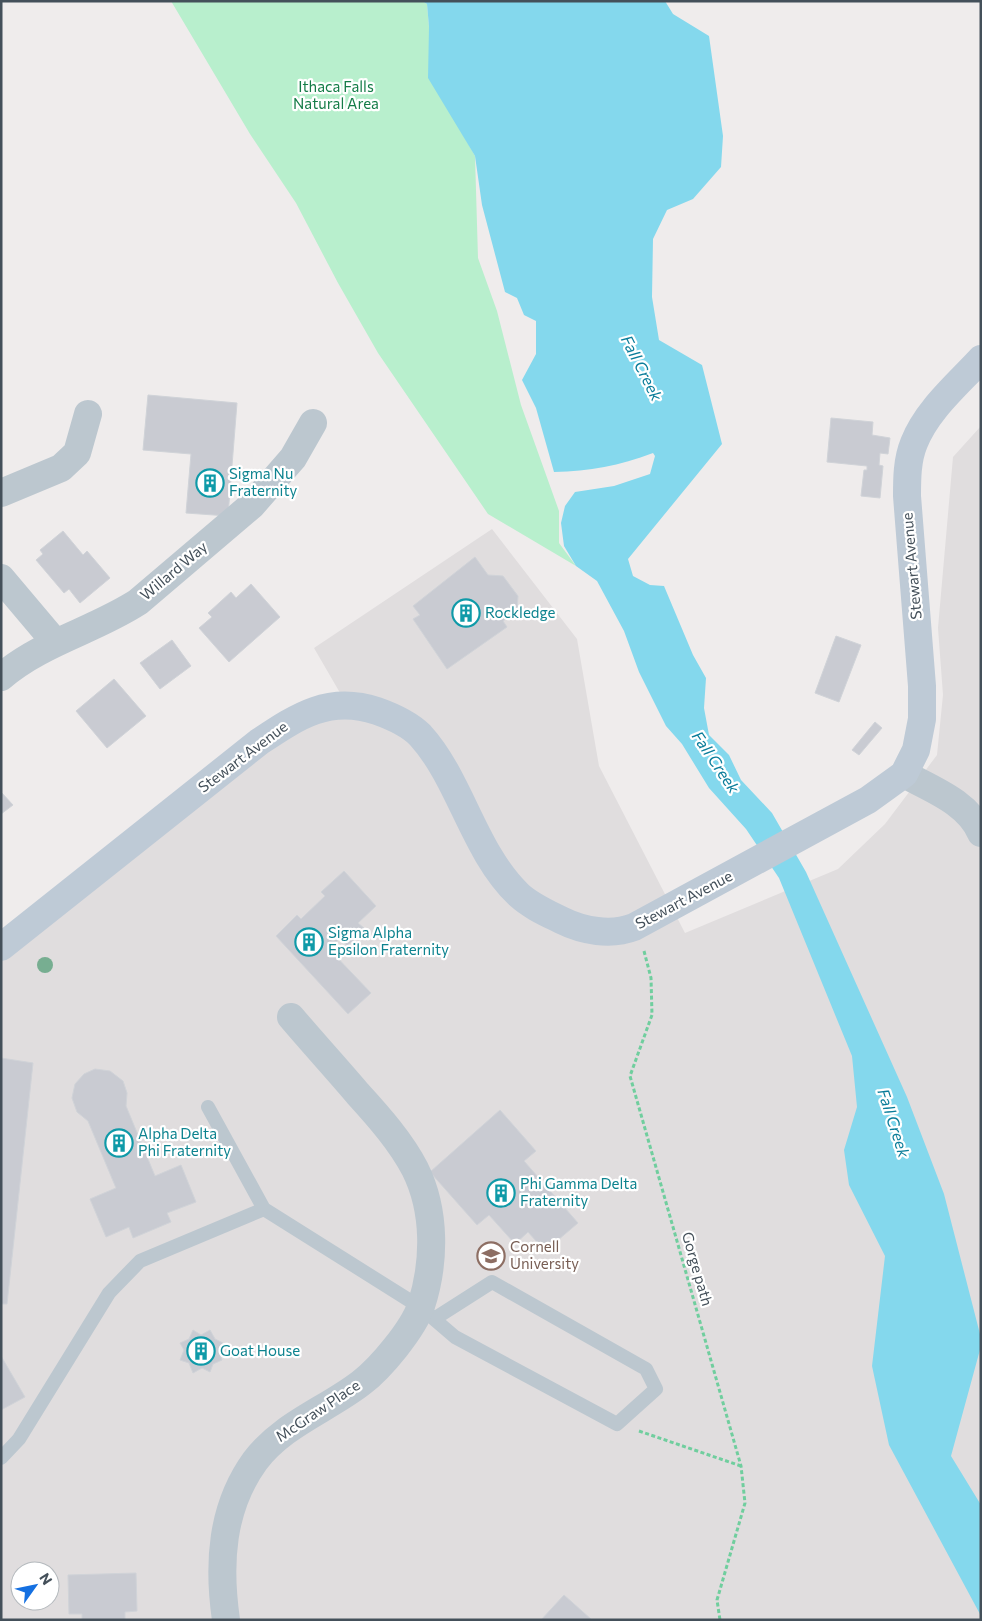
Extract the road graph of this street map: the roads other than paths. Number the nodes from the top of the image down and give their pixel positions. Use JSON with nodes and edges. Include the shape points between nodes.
{"nodes":[{"id":1,"x":981,"y":359,"type":"edge"},
{"id":2,"x":88,"y":414,"type":"dead end"},
{"id":3,"x":313,"y":423,"type":"dead end"},
{"id":4,"x":1,"y":493,"type":"edge"},
{"id":5,"x":1,"y":578,"type":"edge"},
{"id":6,"x":55,"y":642,"type":"junction"},
{"id":7,"x":1,"y":677,"type":"edge"},
{"id":8,"x":904,"y":774,"type":"junction"},
{"id":9,"x":981,"y":833,"type":"edge"},
{"id":10,"x":1,"y":947,"type":"edge"},
{"id":11,"x":291,"y":1017,"type":"dead end"},
{"id":12,"x":208,"y":1107,"type":"dead end"},
{"id":13,"x":264,"y":1209,"type":"junction"},
{"id":14,"x":427,"y":1313,"type":"junction"},
{"id":15,"x":1,"y":1458,"type":"edge"},
{"id":16,"x":226,"y":1620,"type":"edge"}],
"edges":[{"from":1,"to":8,"type":"street","name":"Stewart Avenue","via":[[926,420],[913,444],[908,470],[922,719],[916,750]]},
{"from":2,"to":4,"type":"street","via":[[76,453],[61,468]]},
{"from":3,"to":6,"type":"street","name":"Willard Way","via":[[293,458],[252,505],[120,613]]},
{"from":5,"to":6,"type":"street"},
{"from":6,"to":7,"type":"street","name":"Willard Way"},
{"from":8,"to":9,"type":"street","via":[[953,800]]},
{"from":8,"to":10,"type":"street","name":"Stewart Avenue","via":[[868,800],[640,924],[624,931],[590,930],[568,924],[520,895],[494,864],[439,760],[418,734],[388,715],[364,707],[334,706],[296,717],[259,742]]},
{"from":11,"to":14,"type":"street","name":"McGraw Place","via":[[387,1127],[415,1170],[430,1212]]},
{"from":12,"to":13,"type":"lane"},
{"from":13,"to":14,"type":"lane"},
{"from":13,"to":15,"type":"lane","via":[[140,1261],[109,1293],[19,1440]]},
{"from":14,"to":14,"type":"lane","via":[[455,1337],[617,1424],[656,1389],[646,1369],[492,1282]]},
{"from":14,"to":16,"type":"street","name":"McGraw Place","via":[[363,1382],[332,1404],[296,1422],[274,1440],[242,1481],[232,1502],[225,1530],[222,1591]]}]}
